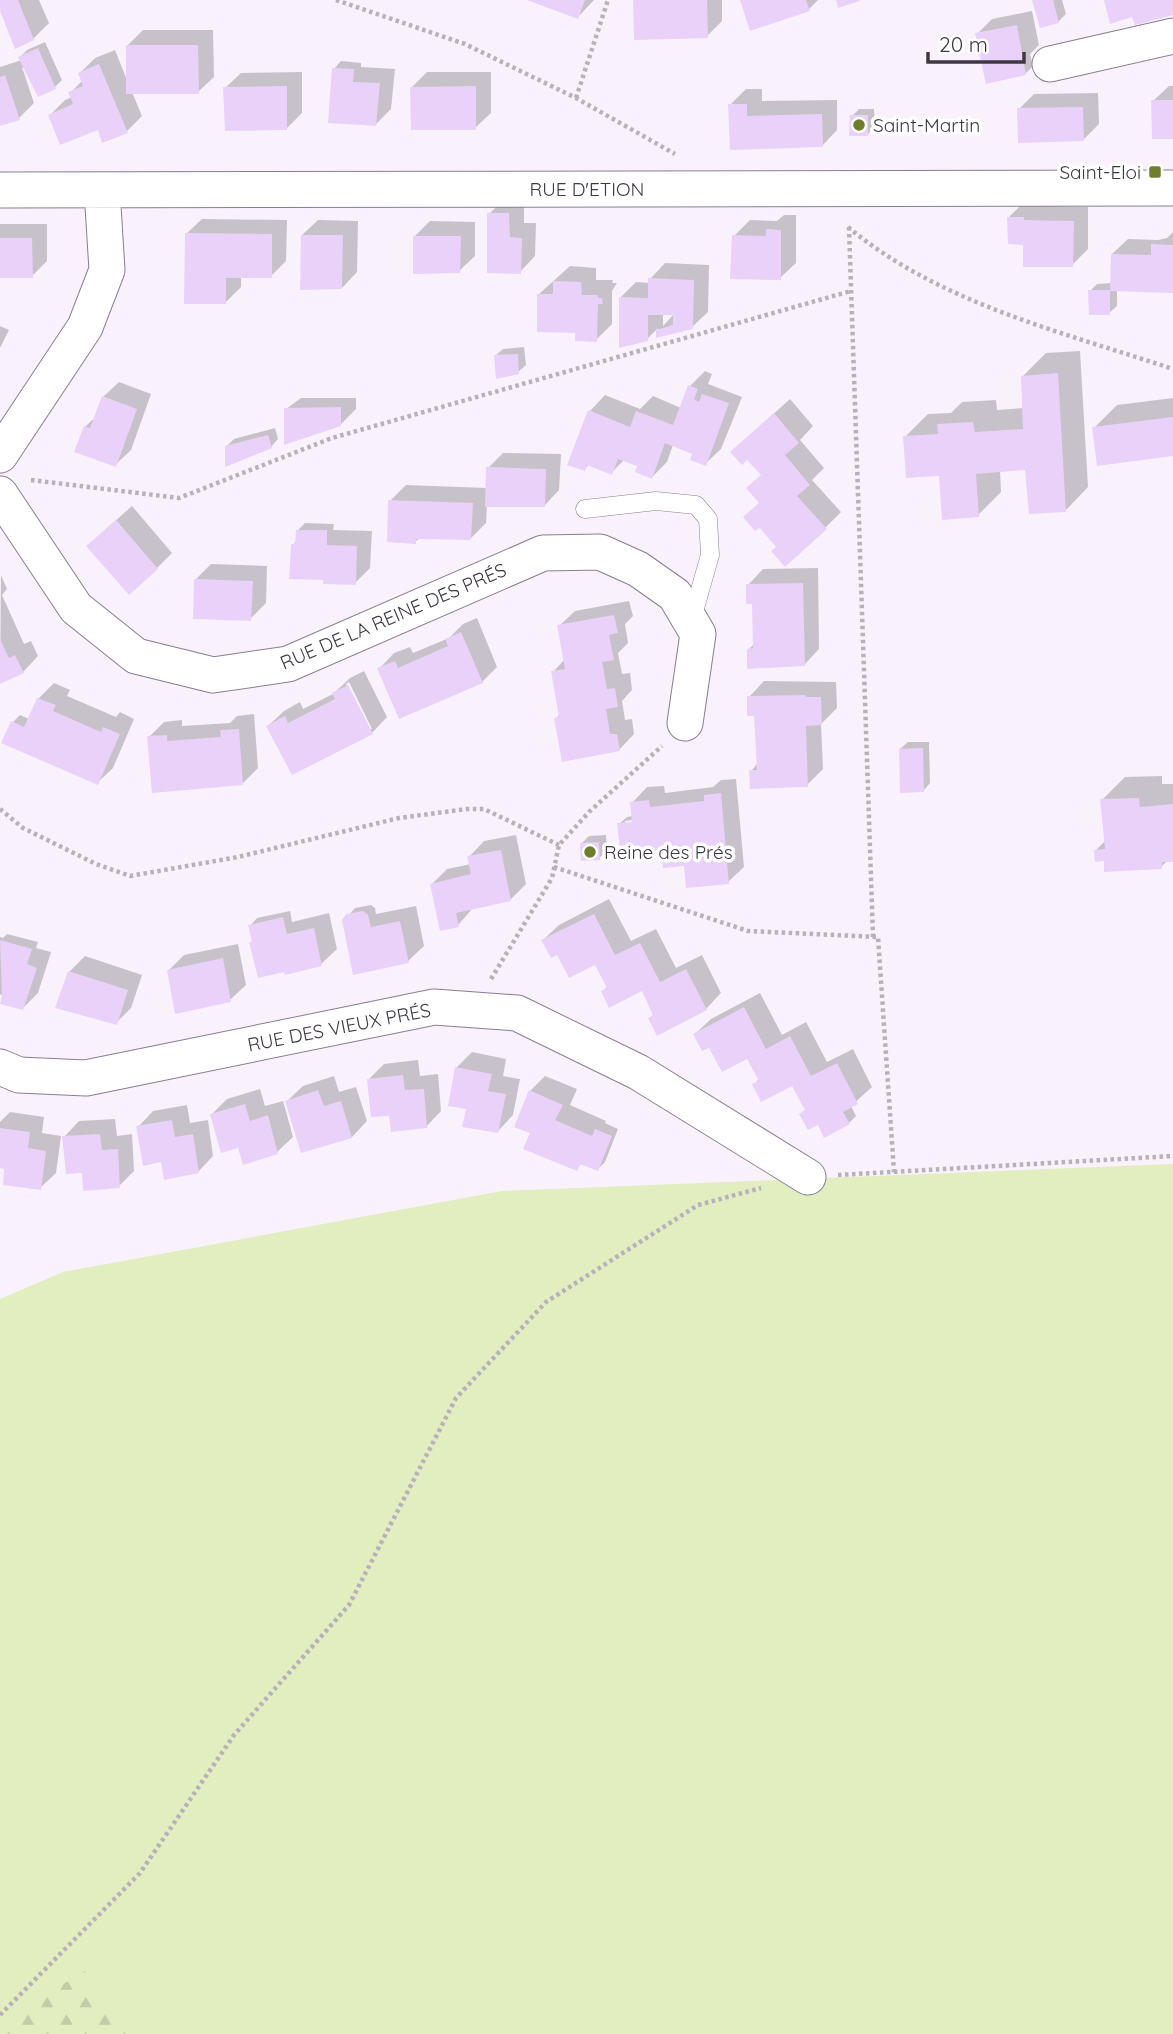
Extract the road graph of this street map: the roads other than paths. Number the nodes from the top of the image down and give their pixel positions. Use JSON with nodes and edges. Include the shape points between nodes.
{"nodes":[{"id":1,"x":1173,"y":36,"type":"edge"},
{"id":2,"x":1050,"y":64,"type":"dead end"},
{"id":3,"x":1173,"y":188,"type":"edge"},
{"id":4,"x":0,"y":190,"type":"edge"},
{"id":5,"x":102,"y":190,"type":"junction"},
{"id":6,"x":0,"y":455,"type":"edge"},
{"id":7,"x":14,"y":487,"type":"edge"},
{"id":8,"x":584,"y":509,"type":"dead end"},
{"id":9,"x":691,"y":622,"type":"junction"},
{"id":10,"x":685,"y":723,"type":"road end"},
{"id":11,"x":0,"y":1067,"type":"edge"},
{"id":12,"x":808,"y":1177,"type":"road end"}],
"edges":[{"from":1,"to":2,"type":"street"},
{"from":3,"to":5,"type":"street","name":"RUE D'ETION"},
{"from":4,"to":5,"type":"street","name":"RUE D'ETION"},
{"from":5,"to":6,"type":"street","via":[[107,270],[85,327]]},
{"from":7,"to":9,"type":"street","name":"RUE DE LA REINE DES PRÉS","via":[[76,608],[136,656],[213,675],[288,664],[543,552],[600,552],[638,569],[675,595]]},
{"from":8,"to":9,"type":"lane","via":[[656,501],[696,505],[708,519],[710,555]]},
{"from":9,"to":10,"type":"street","name":"RUE DE LA REINE DES PRÉS","via":[[698,634]]},
{"from":11,"to":12,"type":"street","name":"RUE DES VIEUX PRÉS","via":[[19,1075],[86,1078],[434,1007],[517,1013],[638,1072]]}]}
